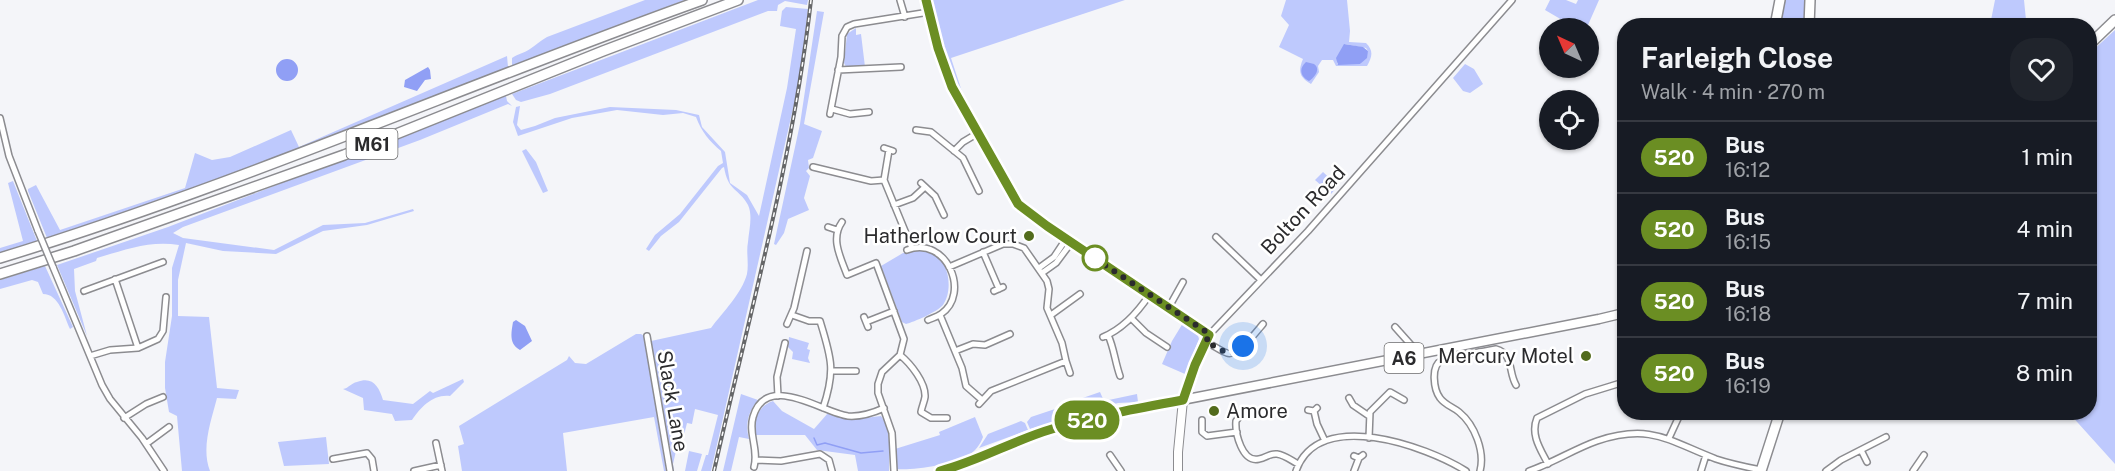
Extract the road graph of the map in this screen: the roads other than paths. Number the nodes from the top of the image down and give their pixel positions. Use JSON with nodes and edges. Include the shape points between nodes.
{"nodes":[{"id":1,"x":702,"y":0,"type":"edge"},
{"id":2,"x":738,"y":0,"type":"edge"},
{"id":3,"x":900,"y":0,"type":"edge"},
{"id":4,"x":926,"y":0,"type":"edge"},
{"id":5,"x":1512,"y":0,"type":"edge"},
{"id":6,"x":1780,"y":0,"type":"edge"},
{"id":7,"x":1810,"y":0,"type":"edge"},
{"id":8,"x":929,"y":12,"type":"junction"},
{"id":9,"x":905,"y":17,"type":"junction"},
{"id":10,"x":1777,"y":18,"type":"edge"},
{"id":11,"x":1809,"y":18,"type":"edge"},
{"id":12,"x":2115,"y":20,"type":"edge"},
{"id":13,"x":2097,"y":37,"type":"edge"},
{"id":14,"x":901,"y":67,"type":"dead end"},
{"id":15,"x":893,"y":68,"type":"junction"},
{"id":16,"x":838,"y":70,"type":"junction"},
{"id":17,"x":894,"y":75,"type":"dead end"},
{"id":18,"x":869,"y":112,"type":"dead end"},
{"id":19,"x":0,"y":118,"type":"edge"},
{"id":20,"x":916,"y":130,"type":"dead end"},
{"id":21,"x":978,"y":133,"type":"junction"},
{"id":22,"x":889,"y":150,"type":"dead end"},
{"id":23,"x":954,"y":151,"type":"junction"},
{"id":24,"x":812,"y":167,"type":"dead end"},
{"id":25,"x":884,"y":180,"type":"junction"},
{"id":26,"x":979,"y":191,"type":"dead end"},
{"id":27,"x":894,"y":205,"type":"junction"},
{"id":28,"x":944,"y":215,"type":"dead end"},
{"id":29,"x":842,"y":222,"type":"dead end"},
{"id":30,"x":828,"y":227,"type":"dead end"},
{"id":31,"x":837,"y":230,"type":"junction"},
{"id":32,"x":1216,"y":237,"type":"dead end"},
{"id":33,"x":1069,"y":241,"type":"junction"},
{"id":34,"x":983,"y":252,"type":"junction"},
{"id":35,"x":798,"y":253,"type":"dead end"},
{"id":36,"x":0,"y":258,"type":"edge"},
{"id":37,"x":163,"y":262,"type":"dead end"},
{"id":38,"x":949,"y":267,"type":"junction"},
{"id":39,"x":1041,"y":271,"type":"junction"},
{"id":40,"x":0,"y":274,"type":"edge"},
{"id":41,"x":115,"y":279,"type":"junction"},
{"id":42,"x":1261,"y":280,"type":"junction"},
{"id":43,"x":1184,"y":282,"type":"dead end"},
{"id":44,"x":998,"y":289,"type":"dead end"},
{"id":45,"x":84,"y":291,"type":"dead end"},
{"id":46,"x":1074,"y":291,"type":"dead end"},
{"id":47,"x":1150,"y":294,"type":"junction"},
{"id":48,"x":166,"y":297,"type":"dead end"},
{"id":49,"x":1169,"y":307,"type":"junction"},
{"id":50,"x":894,"y":311,"type":"junction"},
{"id":51,"x":1617,"y":314,"type":"edge"},
{"id":52,"x":792,"y":315,"type":"junction"},
{"id":53,"x":940,"y":315,"type":"junction"},
{"id":54,"x":1051,"y":315,"type":"junction"},
{"id":55,"x":1131,"y":318,"type":"junction"},
{"id":56,"x":928,"y":320,"type":"dead end"},
{"id":57,"x":866,"y":322,"type":"dead end"},
{"id":58,"x":787,"y":324,"type":"dead end"},
{"id":59,"x":1263,"y":324,"type":"dead end"},
{"id":60,"x":1395,"y":327,"type":"dead end"},
{"id":61,"x":1010,"y":334,"type":"dead end"},
{"id":62,"x":647,"y":336,"type":"dead end"},
{"id":63,"x":1208,"y":338,"type":"junction"},
{"id":64,"x":785,"y":343,"type":"dead end"},
{"id":65,"x":1167,"y":346,"type":"dead end"},
{"id":66,"x":138,"y":348,"type":"junction"},
{"id":67,"x":955,"y":351,"type":"junction"},
{"id":68,"x":1473,"y":354,"type":"junction"},
{"id":69,"x":900,"y":355,"type":"junction"},
{"id":70,"x":1416,"y":355,"type":"junction"},
{"id":71,"x":90,"y":356,"type":"junction"},
{"id":72,"x":1066,"y":361,"type":"junction"},
{"id":73,"x":1476,"y":362,"type":"dead end"},
{"id":74,"x":851,"y":364,"type":"dead end"},
{"id":75,"x":832,"y":371,"type":"junction"},
{"id":76,"x":1120,"y":372,"type":"dead end"},
{"id":77,"x":1070,"y":373,"type":"dead end"},
{"id":78,"x":1190,"y":378,"type":"junction"},
{"id":79,"x":1617,"y":384,"type":"edge"},
{"id":80,"x":1516,"y":385,"type":"dead end"},
{"id":81,"x":778,"y":396,"type":"junction"},
{"id":82,"x":163,"y":397,"type":"dead end"},
{"id":83,"x":1201,"y":397,"type":"junction"},
{"id":84,"x":1349,"y":398,"type":"dead end"},
{"id":85,"x":1183,"y":400,"type":"junction"},
{"id":86,"x":1404,"y":400,"type":"dead end"},
{"id":87,"x":823,"y":408,"type":"junction"},
{"id":88,"x":884,"y":408,"type":"junction"},
{"id":89,"x":921,"y":410,"type":"junction"},
{"id":90,"x":1313,"y":410,"type":"dead end"},
{"id":91,"x":914,"y":412,"type":"dead end"},
{"id":92,"x":1253,"y":415,"type":"dead end"},
{"id":93,"x":1369,"y":416,"type":"junction"},
{"id":94,"x":124,"y":418,"type":"junction"},
{"id":95,"x":947,"y":418,"type":"dead end"},
{"id":96,"x":1202,"y":420,"type":"dead end"},
{"id":97,"x":1678,"y":420,"type":"edge"},
{"id":98,"x":1777,"y":420,"type":"edge"},
{"id":99,"x":169,"y":427,"type":"dead end"},
{"id":100,"x":1237,"y":432,"type":"junction"},
{"id":101,"x":1886,"y":437,"type":"dead end"},
{"id":102,"x":1370,"y":438,"type":"junction"},
{"id":103,"x":1670,"y":438,"type":"junction"},
{"id":104,"x":1325,"y":441,"type":"junction"},
{"id":105,"x":436,"y":443,"type":"dead end"},
{"id":106,"x":146,"y":444,"type":"junction"},
{"id":107,"x":365,"y":444,"type":"dead end"},
{"id":108,"x":1861,"y":450,"type":"junction"},
{"id":109,"x":367,"y":453,"type":"junction"},
{"id":110,"x":1110,"y":454,"type":"dead end"},
{"id":111,"x":1706,"y":454,"type":"junction"},
{"id":112,"x":1924,"y":455,"type":"dead end"},
{"id":113,"x":1358,"y":457,"type":"dead end"},
{"id":114,"x":333,"y":459,"type":"dead end"},
{"id":115,"x":756,"y":460,"type":"junction"},
{"id":116,"x":1867,"y":462,"type":"dead end"},
{"id":117,"x":1298,"y":464,"type":"junction"},
{"id":118,"x":1548,"y":464,"type":"junction"},
{"id":119,"x":754,"y":467,"type":"dead end"},
{"id":120,"x":441,"y":468,"type":"edge"},
{"id":121,"x":1121,"y":470,"type":"edge"},
{"id":122,"x":1463,"y":470,"type":"edge"},
{"id":123,"x":164,"y":471,"type":"edge"},
{"id":124,"x":374,"y":471,"type":"edge"},
{"id":125,"x":414,"y":471,"type":"edge"},
{"id":126,"x":670,"y":471,"type":"edge"},
{"id":127,"x":832,"y":471,"type":"edge"},
{"id":128,"x":894,"y":471,"type":"edge"},
{"id":129,"x":940,"y":471,"type":"edge"},
{"id":130,"x":1178,"y":471,"type":"edge"},
{"id":131,"x":1296,"y":471,"type":"edge"},
{"id":132,"x":1354,"y":471,"type":"edge"},
{"id":133,"x":1480,"y":471,"type":"edge"},
{"id":134,"x":1529,"y":471,"type":"edge"},
{"id":135,"x":1701,"y":471,"type":"edge"},
{"id":136,"x":1761,"y":471,"type":"edge"},
{"id":137,"x":1826,"y":471,"type":"edge"},
{"id":138,"x":1913,"y":471,"type":"edge"}],
"edges":[{"from":1,"to":36,"type":"highway","number":"M61","via":[[594,38],[339,140],[71,237]]},
{"from":2,"to":40,"type":"highway","number":"M61","via":[[344,155]]},
{"from":3,"to":9,"type":"street"},
{"from":4,"to":8,"type":"street"},
{"from":5,"to":42,"type":"street","name":"Bolton Road"},
{"from":6,"to":10,"type":"highway"},
{"from":7,"to":11,"type":"highway"},
{"from":8,"to":9,"type":"street"},
{"from":8,"to":21,"type":"street","via":[[946,75]]},
{"from":9,"to":16,"type":"street","via":[[847,27],[842,36]]},
{"from":12,"to":13,"type":"highway"},
{"from":14,"to":15,"type":"street"},
{"from":15,"to":16,"type":"street"},
{"from":15,"to":17,"type":"street"},
{"from":16,"to":18,"type":"street","via":[[831,111]]},
{"from":19,"to":71,"type":"street","bridge":true,"via":[[9,156]]},
{"from":20,"to":23,"type":"street","via":[[931,132]]},
{"from":21,"to":23,"type":"street"},
{"from":21,"to":33,"type":"street","via":[[1018,204]]},
{"from":22,"to":25,"type":"street"},
{"from":23,"to":26,"type":"street","via":[[967,163]]},
{"from":24,"to":25,"type":"street","via":[[871,181]]},
{"from":25,"to":27,"type":"street"},
{"from":27,"to":28,"type":"street","via":[[913,198],[923,185]]},
{"from":27,"to":38,"type":"street","via":[[909,249],[931,248]]},
{"from":29,"to":31,"type":"street"},
{"from":30,"to":31,"type":"street"},
{"from":31,"to":50,"type":"street","via":[[837,249],[848,277],[878,262]]},
{"from":32,"to":42,"type":"street"},
{"from":33,"to":39,"type":"street"},
{"from":33,"to":47,"type":"street"},
{"from":34,"to":38,"type":"street"},
{"from":34,"to":39,"type":"street","via":[[1013,244],[1029,252]]},
{"from":34,"to":44,"type":"street"},
{"from":35,"to":52,"type":"street","via":[[806,253]]},
{"from":37,"to":41,"type":"street"},
{"from":38,"to":53,"type":"street","via":[[953,291]]},
{"from":39,"to":54,"type":"street","via":[[1049,286],[1047,304]]},
{"from":41,"to":45,"type":"street"},
{"from":41,"to":66,"type":"street"},
{"from":42,"to":63,"type":"street","name":"Bolton Road"},
{"from":43,"to":49,"type":"street"},
{"from":46,"to":54,"type":"street","via":[[1078,296]]},
{"from":47,"to":49,"type":"street"},
{"from":47,"to":55,"type":"street"},
{"from":48,"to":66,"type":"street","via":[[162,334]]},
{"from":49,"to":63,"type":"street"},
{"from":50,"to":57,"type":"street"},
{"from":50,"to":69,"type":"street","via":[[905,330]]},
{"from":51,"to":70,"type":"main road","number":"A6"},
{"from":52,"to":58,"type":"street"},
{"from":52,"to":75,"type":"street","via":[[808,321],[823,320]]},
{"from":53,"to":56,"type":"street"},
{"from":53,"to":67,"type":"street"},
{"from":54,"to":72,"type":"street"},
{"from":55,"to":65,"type":"street"},
{"from":55,"to":76,"type":"street","via":[[1105,336],[1114,349]]},
{"from":59,"to":63,"type":"street","via":[[1248,344],[1229,354]]},
{"from":60,"to":70,"type":"street"},
{"from":61,"to":67,"type":"street","via":[[985,345],[972,344]]},
{"from":62,"to":126,"type":"street","name":"Slack Lane"},
{"from":63,"to":78,"type":"street","name":"Bolton Road"},
{"from":64,"to":81,"type":"street","via":[[787,353],[777,377]]},
{"from":66,"to":71,"type":"street"},
{"from":67,"to":72,"type":"street","via":[[966,386],[980,402],[991,391]]},
{"from":68,"to":73,"type":"street"},
{"from":68,"to":80,"type":"street","via":[[1504,351],[1510,380]]},
{"from":68,"to":133,"type":"street","via":[[1441,360],[1434,373],[1440,398],[1462,414],[1476,435]]},
{"from":69,"to":88,"type":"street","via":[[882,372],[878,389]]},
{"from":69,"to":89,"type":"street","via":[[912,367],[923,389],[925,400]]},
{"from":70,"to":83,"type":"main road","number":"A6"},
{"from":71,"to":94,"type":"street","via":[[107,395]]},
{"from":72,"to":77,"type":"street"},
{"from":74,"to":75,"type":"street","via":[[854,371]]},
{"from":75,"to":87,"type":"street"},
{"from":78,"to":83,"type":"street","via":[[1192,388]]},
{"from":78,"to":85,"type":"street","name":"Bolton Road"},
{"from":79,"to":118,"type":"street","via":[[1585,394],[1537,418],[1535,436]]},
{"from":81,"to":87,"type":"street"},
{"from":81,"to":115,"type":"street","via":[[761,403],[753,417]]},
{"from":82,"to":94,"type":"street"},
{"from":83,"to":85,"type":"main road","number":"A6"},
{"from":84,"to":93,"type":"street"},
{"from":85,"to":129,"type":"main road","number":"A6","via":[[1053,429]]},
{"from":85,"to":130,"type":"main road","name":"Bolton Road"},
{"from":86,"to":93,"type":"street","via":[[1390,392]]},
{"from":87,"to":88,"type":"street","via":[[862,416]]},
{"from":88,"to":128,"type":"street","via":[[892,433]]},
{"from":89,"to":91,"type":"street"},
{"from":89,"to":95,"type":"street","via":[[928,417]]},
{"from":90,"to":104,"type":"street"},
{"from":92,"to":100,"type":"street","via":[[1238,418]]},
{"from":93,"to":102,"type":"street"},
{"from":94,"to":106,"type":"street"},
{"from":96,"to":100,"type":"street","via":[[1202,432],[1207,436]]},
{"from":97,"to":103,"type":"street"},
{"from":98,"to":136,"type":"highway"},
{"from":99,"to":106,"type":"street"},
{"from":100,"to":117,"type":"street","via":[[1247,460],[1280,454]]},
{"from":101,"to":108,"type":"street"},
{"from":102,"to":104,"type":"street"},
{"from":102,"to":122,"type":"street","via":[[1420,449]]},
{"from":103,"to":111,"type":"street"},
{"from":103,"to":118,"type":"street","via":[[1644,434],[1610,438]]},
{"from":104,"to":117,"type":"street","via":[[1309,450]]},
{"from":105,"to":120,"type":"street"},
{"from":106,"to":123,"type":"street"},
{"from":107,"to":109,"type":"street"},
{"from":108,"to":116,"type":"street"},
{"from":108,"to":137,"type":"street"},
{"from":109,"to":114,"type":"street"},
{"from":109,"to":124,"type":"street"},
{"from":110,"to":121,"type":"street"},
{"from":111,"to":135,"type":"street"},
{"from":111,"to":136,"type":"street"},
{"from":112,"to":138,"type":"street"},
{"from":113,"to":132,"type":"street"},
{"from":115,"to":119,"type":"street"},
{"from":115,"to":127,"type":"street","via":[[781,461],[820,454],[831,459]]},
{"from":117,"to":131,"type":"street"},
{"from":118,"to":134,"type":"street"},
{"from":120,"to":125,"type":"street"}]}
